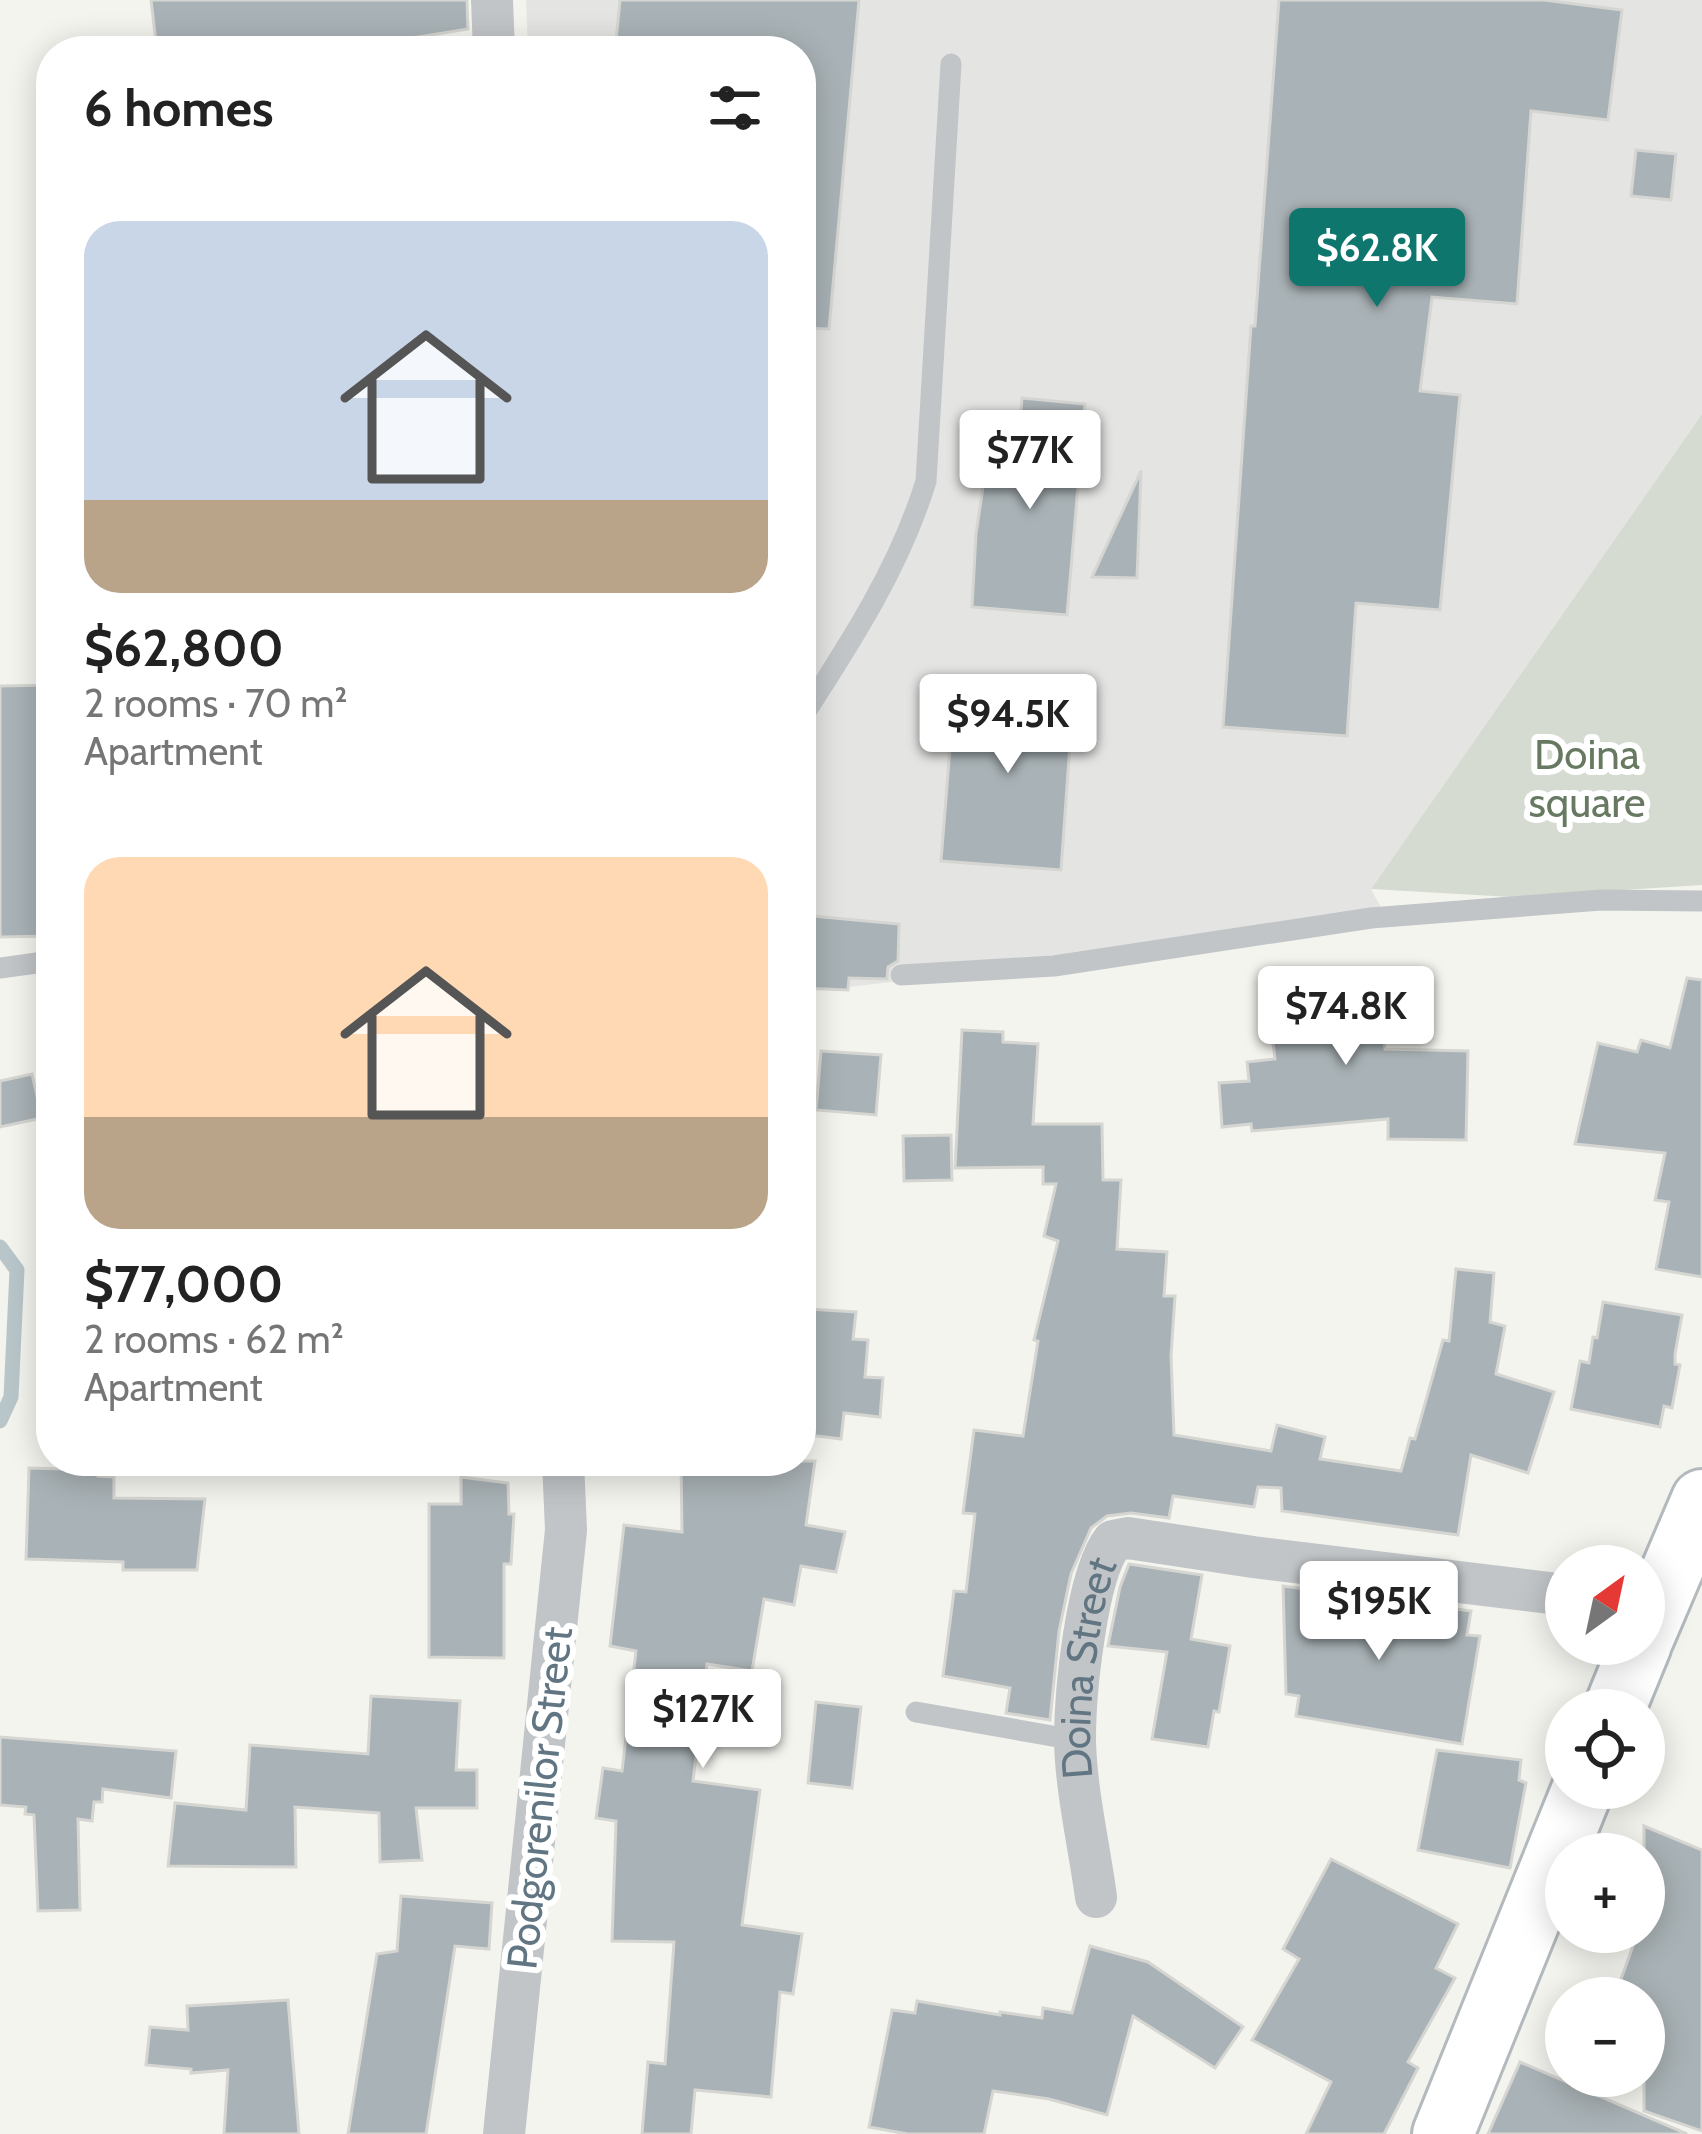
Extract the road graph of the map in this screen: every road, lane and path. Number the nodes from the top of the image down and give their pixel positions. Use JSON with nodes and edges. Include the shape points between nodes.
{"nodes":[{"id":1,"x":492,"y":0,"type":"edge"},
{"id":2,"x":493,"y":36,"type":"edge"},
{"id":3,"x":950,"y":64,"type":"dead end"},
{"id":4,"x":816,"y":696,"type":"edge"},
{"id":5,"x":1702,"y":901,"type":"edge"},
{"id":6,"x":36,"y":963,"type":"edge"},
{"id":7,"x":0,"y":968,"type":"edge"},
{"id":8,"x":901,"y":975,"type":"dead end"},
{"id":9,"x":564,"y":1476,"type":"edge"},
{"id":10,"x":1702,"y":1500,"type":"edge"},
{"id":11,"x":1665,"y":1581,"type":"edge"},
{"id":12,"x":1545,"y":1592,"type":"edge"},
{"id":13,"x":916,"y":1712,"type":"dead end"},
{"id":14,"x":1076,"y":1739,"type":"junction"},
{"id":15,"x":1575,"y":1809,"type":"edge"},
{"id":16,"x":1096,"y":1897,"type":"dead end"},
{"id":17,"x":504,"y":2134,"type":"edge"},
{"id":18,"x":1443,"y":2134,"type":"edge"}],
"edges":[{"from":1,"to":2,"type":"street"},
{"from":3,"to":4,"type":"lane","via":[[926,481],[892,565]]},
{"from":5,"to":8,"type":"lane","via":[[1601,900],[1370,918],[1054,966]]},
{"from":6,"to":7,"type":"lane"},
{"from":9,"to":17,"type":"street","name":"Podgorenilor Street","via":[[566,1530]]},
{"from":10,"to":11,"type":"main road"},
{"from":12,"to":14,"type":"street","name":"Doina Street","via":[[1113,1541],[1101,1555],[1088,1605]]},
{"from":13,"to":14,"type":"lane"},
{"from":14,"to":16,"type":"street","name":"Doina Street"},
{"from":15,"to":18,"type":"main road"}]}
